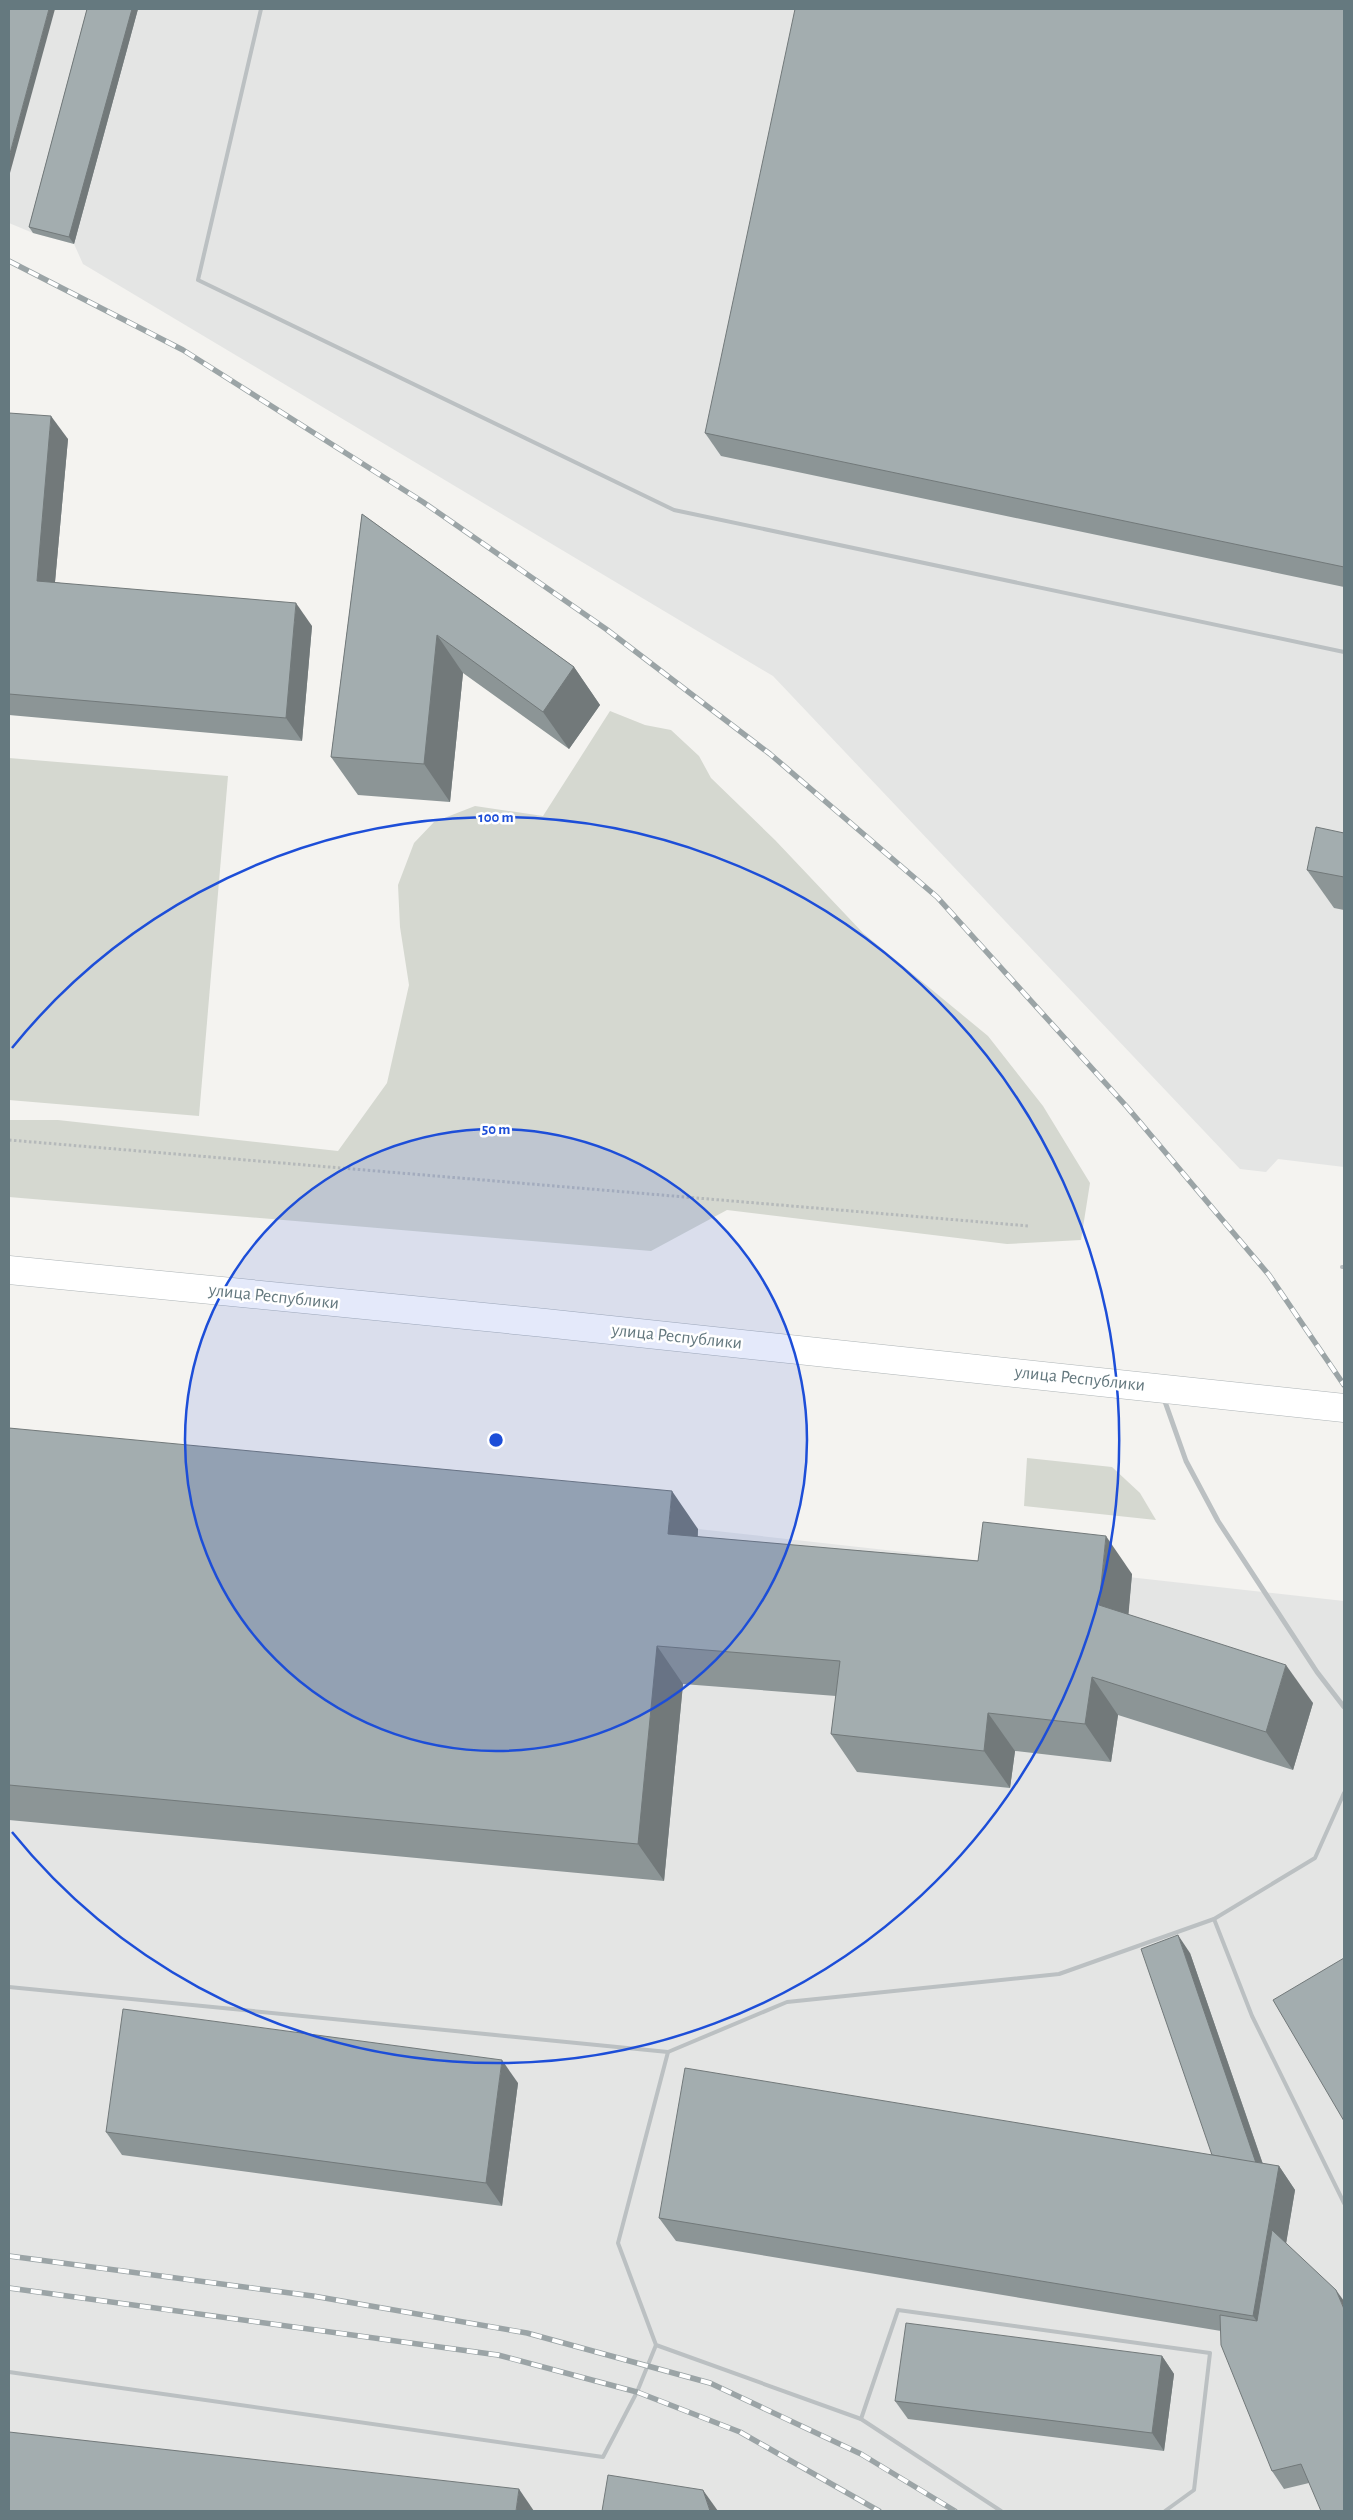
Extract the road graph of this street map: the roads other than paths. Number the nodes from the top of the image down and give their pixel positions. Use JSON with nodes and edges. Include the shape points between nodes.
{"nodes":[{"id":1,"x":261,"y":9,"type":"edge"},
{"id":2,"x":1344,"y":652,"type":"edge"},
{"id":3,"x":9,"y":1270,"type":"edge"},
{"id":4,"x":1159,"y":1386,"type":"junction"},
{"id":5,"x":1344,"y":1408,"type":"edge"},
{"id":6,"x":1344,"y":1707,"type":"edge"},
{"id":7,"x":1344,"y":1793,"type":"edge"},
{"id":8,"x":1214,"y":1919,"type":"junction"},
{"id":9,"x":9,"y":1987,"type":"edge"},
{"id":10,"x":668,"y":2052,"type":"junction"},
{"id":11,"x":1344,"y":2203,"type":"edge"},
{"id":12,"x":656,"y":2345,"type":"junction"},
{"id":13,"x":9,"y":2372,"type":"edge"},
{"id":14,"x":861,"y":2419,"type":"junction"},
{"id":15,"x":1002,"y":2511,"type":"edge"},
{"id":16,"x":1165,"y":2511,"type":"edge"}],
"edges":[{"from":1,"to":2,"type":"lane","via":[[198,280],[674,510]]},
{"from":3,"to":4,"type":"main road","name":"улица Республики"},
{"from":4,"to":5,"type":"main road","name":"улица Республики"},
{"from":4,"to":6,"type":"street","via":[[1186,1461],[1218,1521],[1317,1672]]},
{"from":7,"to":8,"type":"lane","via":[[1315,1858]]},
{"from":8,"to":10,"type":"lane","via":[[1059,1974],[788,2002]]},
{"from":8,"to":11,"type":"lane","via":[[1252,2016]]},
{"from":9,"to":10,"type":"lane"},
{"from":10,"to":12,"type":"lane","via":[[618,2243]]},
{"from":12,"to":13,"type":"lane","via":[[637,2392],[604,2457]]},
{"from":12,"to":14,"type":"lane"},
{"from":14,"to":15,"type":"lane"},
{"from":14,"to":16,"type":"lane","via":[[898,2310],[1210,2353],[1194,2490]]}]}
